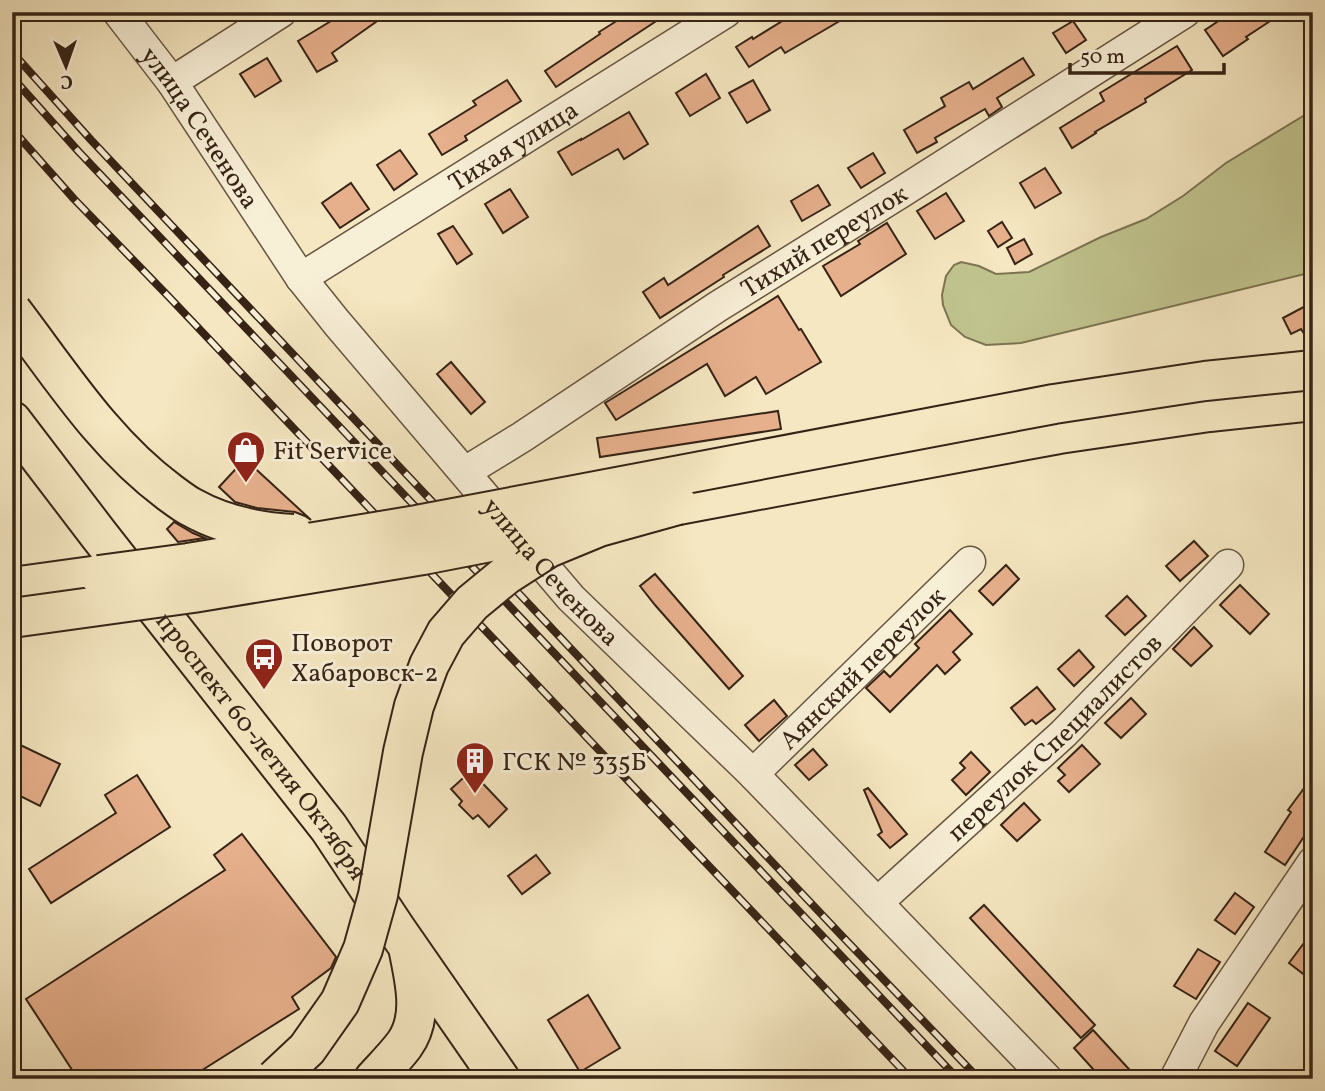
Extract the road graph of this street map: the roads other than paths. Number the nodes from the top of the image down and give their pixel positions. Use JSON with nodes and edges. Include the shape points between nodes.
{"nodes":[{"id":1,"x":118,"y":12,"type":"edge"},
{"id":2,"x":281,"y":12,"type":"edge"},
{"id":3,"x":726,"y":12,"type":"edge"},
{"id":4,"x":1185,"y":12,"type":"edge"},
{"id":5,"x":172,"y":82,"type":"junction"},
{"id":6,"x":301,"y":278,"type":"junction"},
{"id":7,"x":12,"y":311,"type":"edge"},
{"id":8,"x":1313,"y":370,"type":"edge"},
{"id":9,"x":1313,"y":401,"type":"edge"},
{"id":10,"x":12,"y":421,"type":"edge"},
{"id":11,"x":464,"y":472,"type":"junction"},
{"id":12,"x":678,"y":505,"type":"junction"},
{"id":13,"x":417,"y":525,"type":"junction"},
{"id":14,"x":970,"y":562,"type":"dead end"},
{"id":15,"x":1228,"y":565,"type":"dead end"},
{"id":16,"x":99,"y":575,"type":"junction"},
{"id":17,"x":12,"y":578,"type":"edge"},
{"id":18,"x":12,"y":587,"type":"edge"},
{"id":19,"x":12,"y":618,"type":"edge"},
{"id":20,"x":753,"y":774,"type":"junction"},
{"id":21,"x":1313,"y":862,"type":"edge"},
{"id":22,"x":877,"y":904,"type":"junction"},
{"id":23,"x":396,"y":929,"type":"junction"},
{"id":24,"x":275,"y":1079,"type":"edge"},
{"id":25,"x":374,"y":1079,"type":"edge"},
{"id":26,"x":500,"y":1079,"type":"edge"},
{"id":27,"x":1047,"y":1079,"type":"edge"},
{"id":28,"x":1175,"y":1079,"type":"edge"}],
"edges":[{"from":1,"to":5,"type":"street","name":"улица Сеченова"},
{"from":2,"to":5,"type":"street"},
{"from":3,"to":6,"type":"street","name":"Тихая улица"},
{"from":4,"to":11,"type":"street","name":"Тихий переулок"},
{"from":5,"to":6,"type":"street","name":"улица Сеченова"},
{"from":6,"to":11,"type":"street","name":"улица Сеченова"},
{"from":7,"to":13,"type":"main road","bridge":true,"via":[[107,435],[146,475],[190,507],[265,532],[304,534]]},
{"from":8,"to":13,"type":"main road","bridge":true,"via":[[1054,404]]},
{"from":9,"to":12,"type":"main road","via":[[1059,434]]},
{"from":10,"to":23,"type":"main road","name":"проспект 60-летия Октября","via":[[329,828]]},
{"from":11,"to":20,"type":"street","name":"улица Сеченова","via":[[571,598]]},
{"from":12,"to":19,"type":"main road","bridge":true,"via":[[423,555]]},
{"from":12,"to":24,"type":"main road","bridge":true,"via":[[599,527],[548,548],[472,603],[446,634],[414,706],[378,895],[363,949],[340,1002],[307,1049]]},
{"from":13,"to":16,"type":"main road","bridge":true},
{"from":14,"to":20,"type":"street","name":"Аянский переулок"},
{"from":15,"to":22,"type":"street","name":"переулок Специалистов","via":[[1063,734]]},
{"from":16,"to":17,"type":"main road"},
{"from":16,"to":18,"type":"main road"},
{"from":20,"to":22,"type":"street","name":"улица Сеченова"},
{"from":21,"to":28,"type":"street","via":[[1204,1023]]},
{"from":22,"to":27,"type":"street","name":"улица Сеченова"},
{"from":23,"to":25,"type":"main road","via":[[409,951],[417,993],[414,1024],[405,1043]]},
{"from":23,"to":26,"type":"main road","name":"проспект 60-летия Октября"}]}
